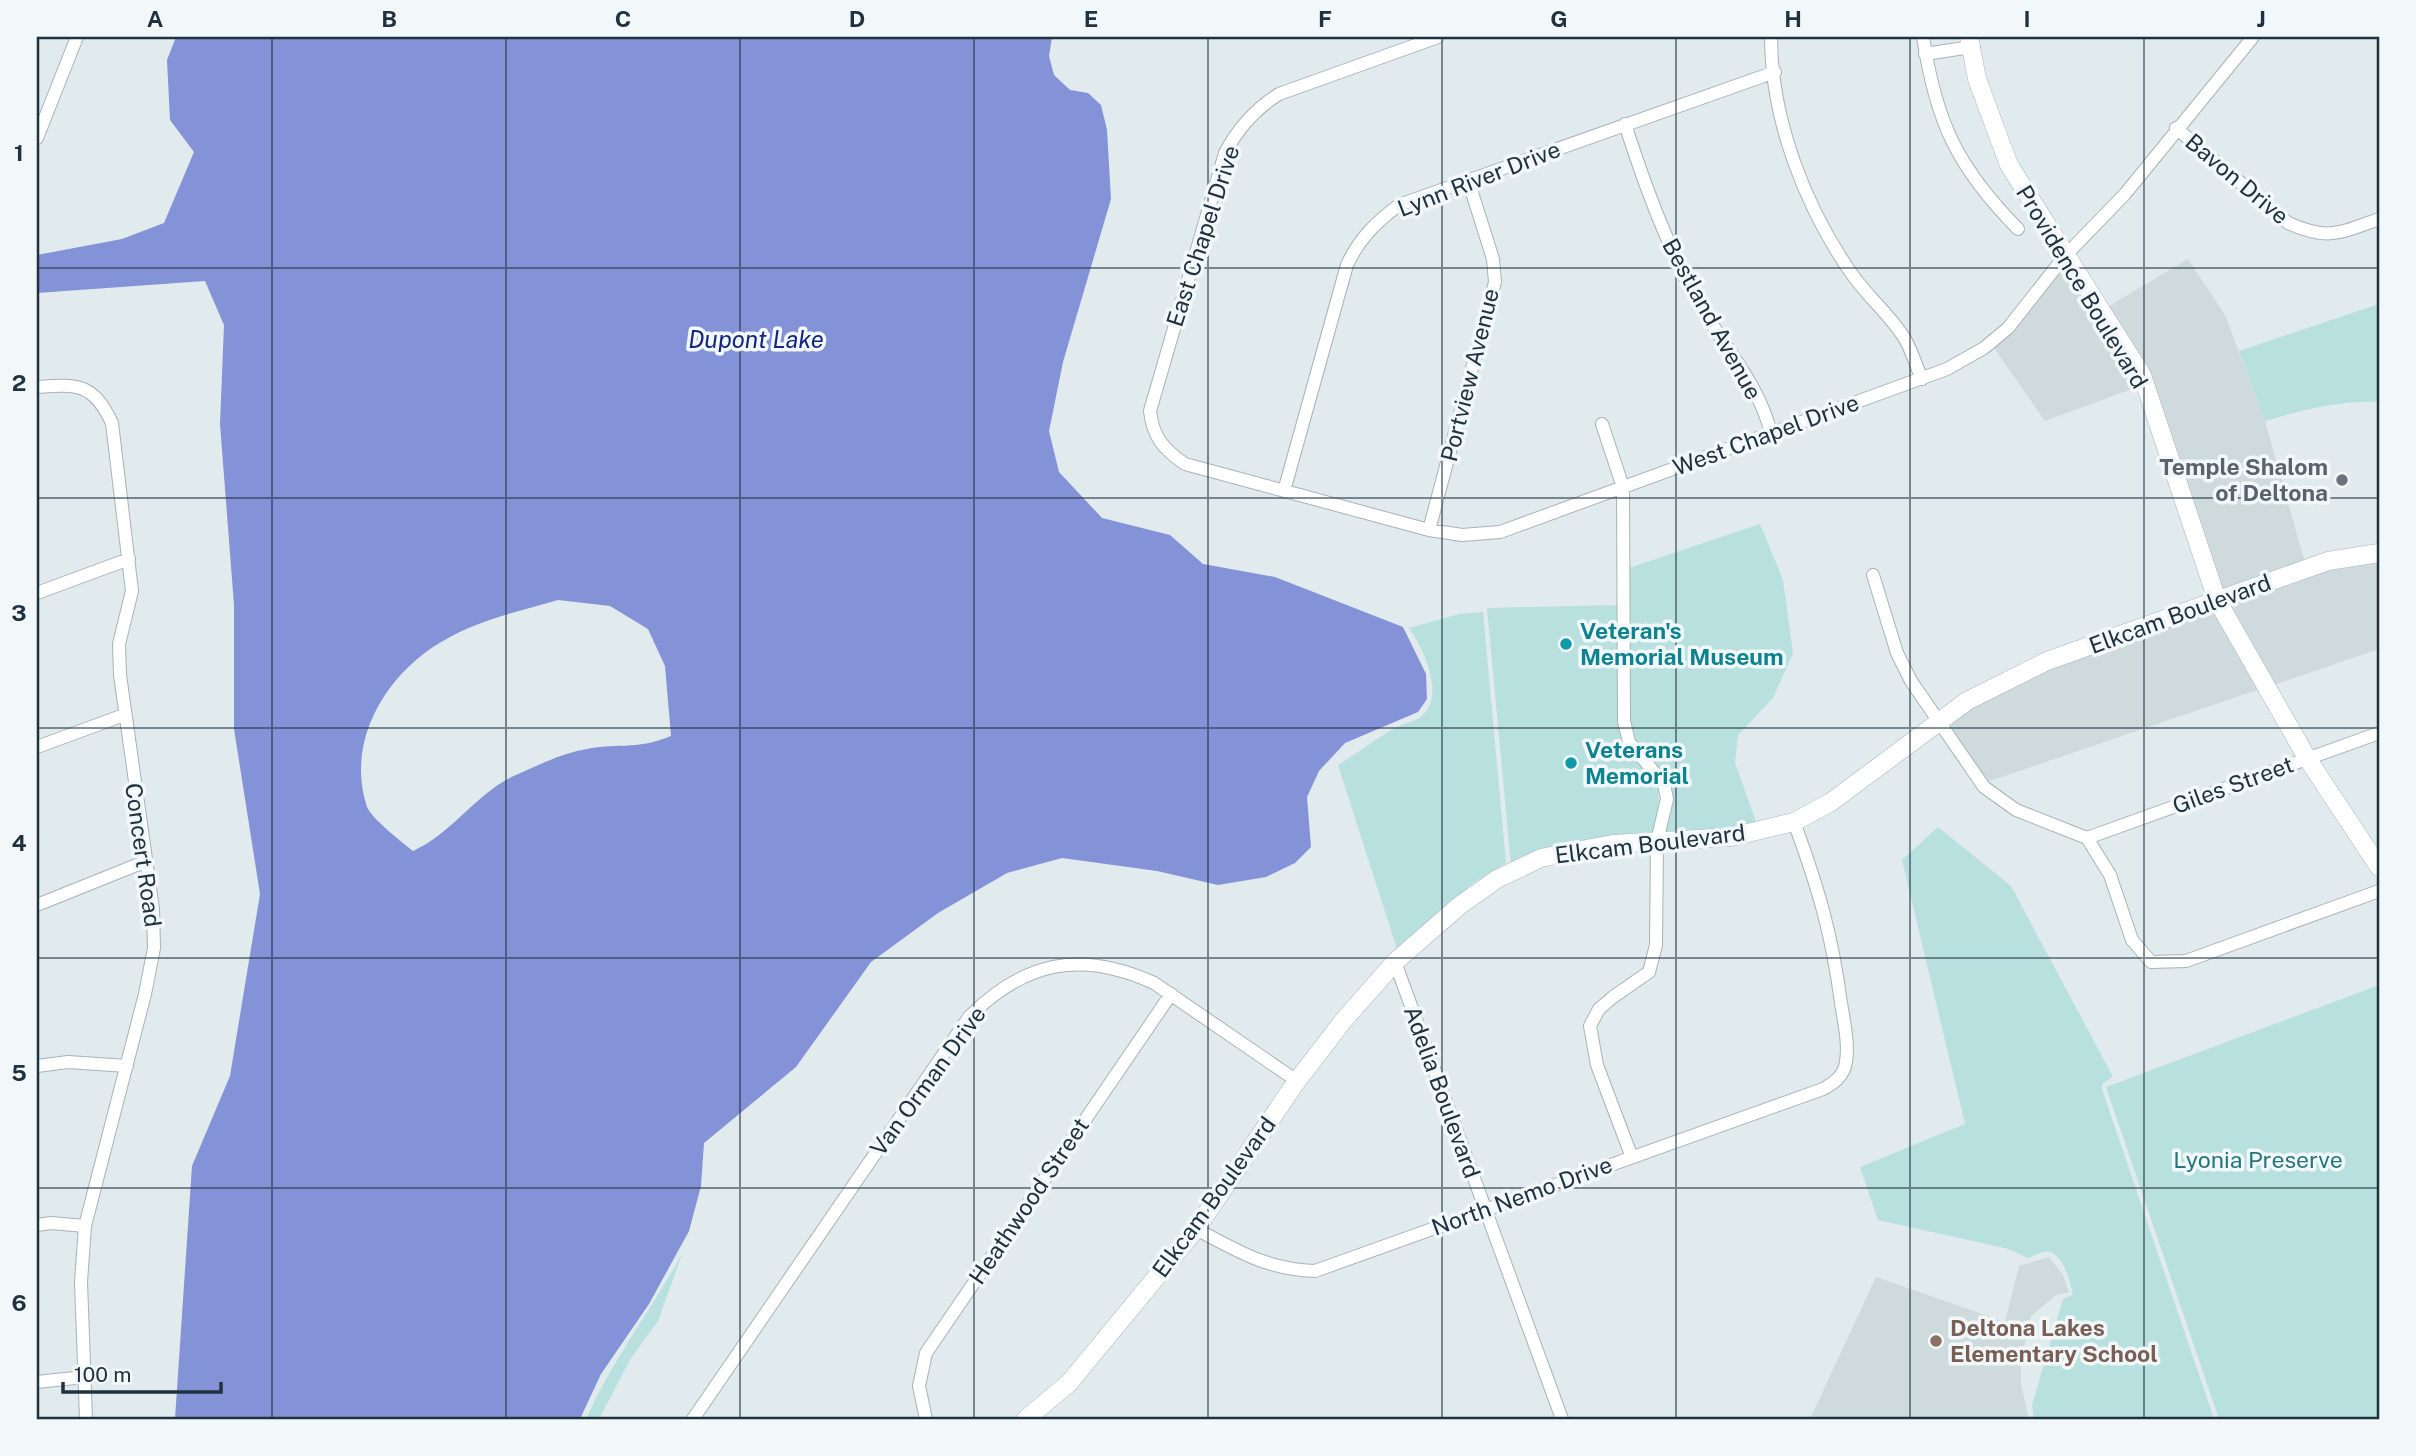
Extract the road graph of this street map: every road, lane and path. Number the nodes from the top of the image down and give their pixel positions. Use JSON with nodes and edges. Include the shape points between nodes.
{"nodes":[{"id":1,"x":76,"y":37,"type":"edge"},
{"id":2,"x":1438,"y":37,"type":"edge"},
{"id":3,"x":1771,"y":37,"type":"edge"},
{"id":4,"x":1923,"y":37,"type":"edge"},
{"id":5,"x":2253,"y":37,"type":"edge"},
{"id":6,"x":1970,"y":42,"type":"edge"},
{"id":7,"x":1925,"y":54,"type":"junction"},
{"id":8,"x":1774,"y":72,"type":"junction"},
{"id":9,"x":1625,"y":124,"type":"junction"},
{"id":10,"x":2176,"y":128,"type":"junction"},
{"id":11,"x":37,"y":138,"type":"edge"},
{"id":12,"x":1468,"y":180,"type":"junction"},
{"id":13,"x":2379,"y":219,"type":"edge"},
{"id":14,"x":2018,"y":229,"type":"dead end"},
{"id":15,"x":2064,"y":257,"type":"junction"},
{"id":16,"x":1922,"y":379,"type":"junction"},
{"id":17,"x":37,"y":387,"type":"edge"},
{"id":18,"x":1602,"y":424,"type":"dead end"},
{"id":19,"x":1771,"y":434,"type":"junction"},
{"id":20,"x":1157,"y":437,"type":"joint"},
{"id":21,"x":1623,"y":487,"type":"junction"},
{"id":22,"x":1284,"y":491,"type":"junction"},
{"id":23,"x":1429,"y":530,"type":"junction"},
{"id":24,"x":2379,"y":553,"type":"edge"},
{"id":25,"x":129,"y":559,"type":"junction"},
{"id":26,"x":1873,"y":575,"type":"dead end"},
{"id":27,"x":37,"y":593,"type":"edge"},
{"id":28,"x":2217,"y":600,"type":"junction"},
{"id":29,"x":124,"y":715,"type":"junction"},
{"id":30,"x":1941,"y":722,"type":"junction"},
{"id":31,"x":2379,"y":733,"type":"edge"},
{"id":32,"x":37,"y":747,"type":"edge"},
{"id":33,"x":2307,"y":758,"type":"junction"},
{"id":34,"x":1794,"y":822,"type":"junction"},
{"id":35,"x":2087,"y":838,"type":"junction"},
{"id":36,"x":1657,"y":841,"type":"junction"},
{"id":37,"x":144,"y":862,"type":"junction"},
{"id":38,"x":2379,"y":867,"type":"edge"},
{"id":39,"x":2379,"y":891,"type":"edge"},
{"id":40,"x":37,"y":905,"type":"edge"},
{"id":41,"x":1395,"y":962,"type":"junction"},
{"id":42,"x":1171,"y":994,"type":"junction"},
{"id":43,"x":37,"y":1066,"type":"edge"},
{"id":44,"x":127,"y":1066,"type":"junction"},
{"id":45,"x":1297,"y":1081,"type":"junction"},
{"id":46,"x":1631,"y":1155,"type":"junction"},
{"id":47,"x":1485,"y":1209,"type":"junction"},
{"id":48,"x":37,"y":1225,"type":"edge"},
{"id":49,"x":85,"y":1226,"type":"junction"},
{"id":50,"x":1196,"y":1228,"type":"junction"},
{"id":51,"x":84,"y":1377,"type":"junction"},
{"id":52,"x":37,"y":1382,"type":"edge"},
{"id":53,"x":86,"y":1419,"type":"edge"},
{"id":54,"x":693,"y":1419,"type":"edge"},
{"id":55,"x":926,"y":1419,"type":"edge"},
{"id":56,"x":1026,"y":1419,"type":"edge"},
{"id":57,"x":1562,"y":1419,"type":"edge"}],
"edges":[{"from":1,"to":11,"type":"street"},
{"from":2,"to":20,"type":"street","name":"East Chapel Drive","via":[[1279,94],[1259,107],[1234,135],[1154,392],[1150,411]]},
{"from":3,"to":8,"type":"street"},
{"from":4,"to":7,"type":"street","name":"Providence Boulevard"},
{"from":5,"to":10,"type":"street","name":"West Chapel Drive"},
{"from":6,"to":7,"type":"street"},
{"from":6,"to":15,"type":"street","name":"Providence Boulevard","via":[[1977,79],[2009,165]]},
{"from":7,"to":14,"type":"street","name":"Providence Boulevard","via":[[1936,106],[1949,136],[1988,198]]},
{"from":8,"to":9,"type":"street","name":"Lynn River Drive"},
{"from":8,"to":16,"type":"street","via":[[1799,174],[1830,240],[1905,340]]},
{"from":9,"to":12,"type":"street","name":"Lynn River Drive"},
{"from":9,"to":19,"type":"street","name":"Bestland Avenue","via":[[1667,239],[1699,303],[1753,388]]},
{"from":10,"to":13,"type":"street","name":"Bavon Drive","via":[[2288,223],[2305,231],[2333,235]]},
{"from":10,"to":15,"type":"street","name":"West Chapel Drive","via":[[2124,194]]},
{"from":12,"to":22,"type":"street","name":"Lynn River Drive","via":[[1399,205],[1372,225],[1356,246]]},
{"from":12,"to":23,"type":"street","name":"Portview Avenue","via":[[1496,282]]},
{"from":15,"to":16,"type":"street","name":"West Chapel Drive","via":[[2001,337]]},
{"from":15,"to":28,"type":"street","name":"Providence Boulevard","via":[[2141,375]]},
{"from":16,"to":19,"type":"street","name":"West Chapel Drive"},
{"from":17,"to":25,"type":"street","name":"Concert Road","via":[[73,384],[102,401],[112,423]]},
{"from":18,"to":21,"type":"street"},
{"from":19,"to":21,"type":"street","name":"West Chapel Drive"},
{"from":20,"to":22,"type":"street","name":"West Chapel Drive","via":[[1165,450],[1185,464]]},
{"from":21,"to":23,"type":"street","name":"West Chapel Drive","via":[[1500,532],[1462,535]]},
{"from":21,"to":36,"type":"street","via":[[1624,721],[1629,742],[1664,784],[1665,817]]},
{"from":22,"to":23,"type":"street","name":"West Chapel Drive"},
{"from":24,"to":28,"type":"street","name":"Elkcam Boulevard","via":[[2328,561]]},
{"from":25,"to":27,"type":"street"},
{"from":25,"to":29,"type":"street","name":"Concert Road","via":[[132,591],[118,644]]},
{"from":26,"to":30,"type":"street","via":[[1897,653]]},
{"from":28,"to":30,"type":"street","name":"Elkcam Boulevard","via":[[2047,661],[1967,701]]},
{"from":28,"to":33,"type":"street","name":"Providence Boulevard"},
{"from":29,"to":32,"type":"street"},
{"from":29,"to":37,"type":"street","name":"Concert Road"},
{"from":30,"to":34,"type":"street","name":"Elkcam Boulevard","via":[[1831,802]]},
{"from":30,"to":35,"type":"street","via":[[1984,787],[2016,810]]},
{"from":31,"to":33,"type":"street","name":"Giles Street"},
{"from":33,"to":35,"type":"street","name":"Giles Street"},
{"from":33,"to":38,"type":"street","name":"Providence Boulevard"},
{"from":34,"to":36,"type":"street","name":"Elkcam Boulevard","via":[[1731,836]]},
{"from":34,"to":46,"type":"street","name":"North Nemo Drive","via":[[1833,947],[1847,1045],[1843,1070],[1837,1081],[1823,1089]]},
{"from":35,"to":39,"type":"street","via":[[2110,875],[2132,940],[2151,962],[2186,961]]},
{"from":36,"to":41,"type":"street","name":"Elkcam Boulevard","via":[[1541,858],[1497,879]]},
{"from":36,"to":46,"type":"street","via":[[1656,945],[1649,972],[1599,1009],[1590,1026],[1597,1065]]},
{"from":37,"to":40,"type":"street"},
{"from":37,"to":44,"type":"street","name":"Concert Road","via":[[154,947]]},
{"from":41,"to":45,"type":"street","name":"Elkcam Boulevard"},
{"from":41,"to":47,"type":"street","name":"Adelia Boulevard"},
{"from":42,"to":45,"type":"street","name":"Van Orman Drive"},
{"from":42,"to":54,"type":"street","name":"Van Orman Drive","via":[[1127,971],[1078,963],[1015,979],[991,995],[969,1017]]},
{"from":42,"to":55,"type":"street","name":"Heathwood Street","via":[[926,1353],[919,1385]]},
{"from":43,"to":44,"type":"street","via":[[68,1062]]},
{"from":44,"to":49,"type":"street","name":"Concert Road"},
{"from":45,"to":50,"type":"street","name":"Elkcam Boulevard"},
{"from":46,"to":47,"type":"street","name":"North Nemo Drive"},
{"from":47,"to":50,"type":"street","name":"North Nemo Drive","via":[[1314,1271],[1283,1270],[1252,1259]]},
{"from":47,"to":57,"type":"street","name":"Adelia Boulevard"},
{"from":48,"to":49,"type":"street"},
{"from":49,"to":51,"type":"street","name":"Concert Road","via":[[81,1282]]},
{"from":50,"to":56,"type":"street","name":"Elkcam Boulevard","via":[[1069,1382]]},
{"from":51,"to":52,"type":"street"},
{"from":51,"to":53,"type":"street","name":"Concert Road"}]}
